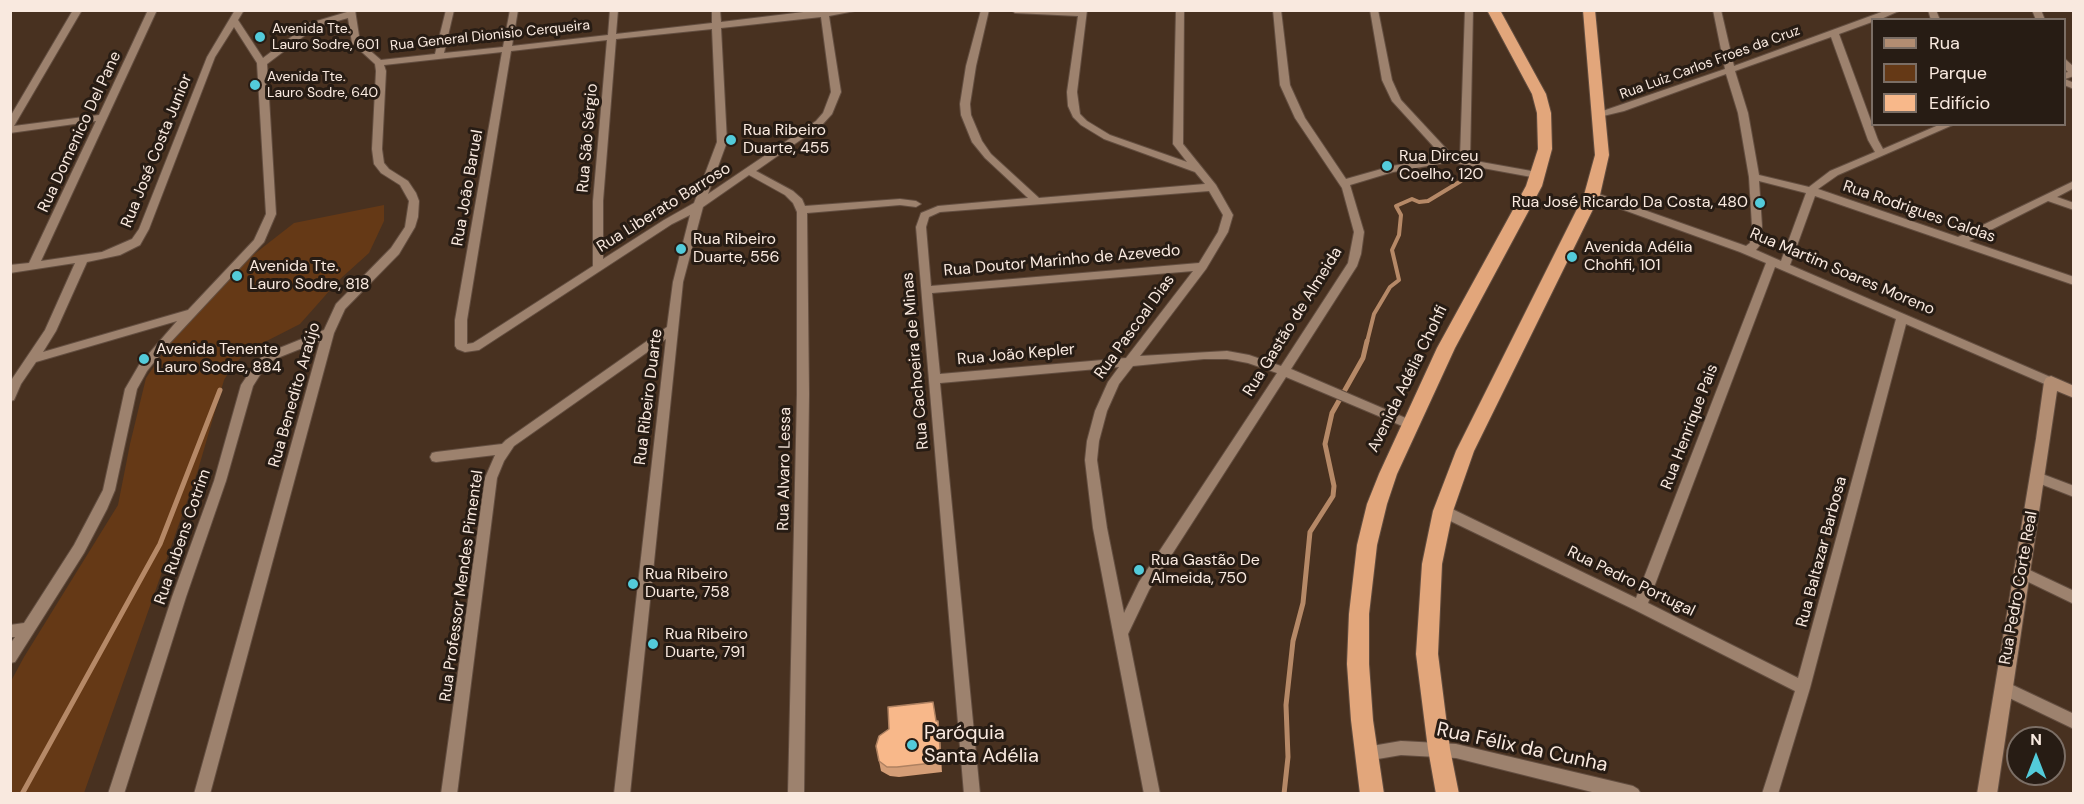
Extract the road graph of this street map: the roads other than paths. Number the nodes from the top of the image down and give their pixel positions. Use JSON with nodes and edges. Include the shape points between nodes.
{"nodes":[{"id":1,"x":78,"y":10,"type":"edge"},
{"id":2,"x":153,"y":10,"type":"edge"},
{"id":3,"x":450,"y":10,"type":"edge"},
{"id":4,"x":514,"y":10,"type":"edge"},
{"id":5,"x":614,"y":10,"type":"edge"},
{"id":6,"x":716,"y":10,"type":"edge"},
{"id":7,"x":856,"y":10,"type":"edge"},
{"id":8,"x":985,"y":10,"type":"edge"},
{"id":9,"x":1016,"y":10,"type":"edge"},
{"id":10,"x":1180,"y":10,"type":"edge"},
{"id":11,"x":1276,"y":10,"type":"edge"},
{"id":12,"x":1374,"y":10,"type":"edge"},
{"id":13,"x":1468,"y":10,"type":"edge"},
{"id":14,"x":1493,"y":10,"type":"edge"},
{"id":15,"x":1589,"y":10,"type":"edge"},
{"id":16,"x":1718,"y":10,"type":"edge"},
{"id":17,"x":1897,"y":10,"type":"edge"},
{"id":18,"x":351,"y":12,"type":"edge"},
{"id":19,"x":825,"y":12,"type":"edge"},
{"id":20,"x":1082,"y":12,"type":"edge"},
{"id":21,"x":1882,"y":13,"type":"edge"},
{"id":22,"x":237,"y":16,"type":"edge"},
{"id":23,"x":716,"y":25,"type":"junction"},
{"id":24,"x":1834,"y":33,"type":"junction"},
{"id":25,"x":612,"y":36,"type":"junction"},
{"id":26,"x":507,"y":47,"type":"junction"},
{"id":27,"x":439,"y":55,"type":"junction"},
{"id":28,"x":262,"y":63,"type":"junction"},
{"id":29,"x":379,"y":63,"type":"junction"},
{"id":30,"x":1730,"y":70,"type":"junction"},
{"id":31,"x":1599,"y":114,"type":"junction"},
{"id":32,"x":104,"y":117,"type":"junction"},
{"id":33,"x":1946,"y":126,"type":"edge"},
{"id":34,"x":10,"y":128,"type":"edge"},
{"id":35,"x":1881,"y":153,"type":"junction"},
{"id":36,"x":1450,"y":159,"type":"junction"},
{"id":37,"x":1465,"y":161,"type":"junction"},
{"id":38,"x":1197,"y":170,"type":"junction"},
{"id":39,"x":751,"y":172,"type":"junction"},
{"id":40,"x":1537,"y":175,"type":"junction"},
{"id":41,"x":1754,"y":177,"type":"junction"},
{"id":42,"x":1344,"y":183,"type":"junction"},
{"id":43,"x":2073,"y":184,"type":"edge"},
{"id":44,"x":1212,"y":187,"type":"junction"},
{"id":45,"x":1812,"y":191,"type":"junction"},
{"id":46,"x":1592,"y":195,"type":"junction"},
{"id":47,"x":2047,"y":197,"type":"junction"},
{"id":48,"x":1037,"y":201,"type":"junction"},
{"id":49,"x":700,"y":204,"type":"junction"},
{"id":50,"x":916,"y":204,"type":"dead end"},
{"id":51,"x":2073,"y":207,"type":"edge"},
{"id":52,"x":802,"y":210,"type":"junction"},
{"id":53,"x":1958,"y":242,"type":"junction"},
{"id":54,"x":1748,"y":250,"type":"junction"},
{"id":55,"x":83,"y":258,"type":"junction"},
{"id":56,"x":1778,"y":264,"type":"junction"},
{"id":57,"x":33,"y":266,"type":"junction"},
{"id":58,"x":1202,"y":266,"type":"junction"},
{"id":59,"x":598,"y":267,"type":"junction"},
{"id":60,"x":10,"y":269,"type":"edge"},
{"id":61,"x":2073,"y":281,"type":"edge"},
{"id":62,"x":926,"y":290,"type":"junction"},
{"id":63,"x":193,"y":313,"type":"junction"},
{"id":64,"x":1902,"y":318,"type":"junction"},
{"id":65,"x":674,"y":328,"type":"junction"},
{"id":66,"x":328,"y":333,"type":"junction"},
{"id":67,"x":484,"y":341,"type":"joint"},
{"id":68,"x":32,"y":359,"type":"junction"},
{"id":69,"x":1129,"y":362,"type":"junction"},
{"id":70,"x":1284,"y":371,"type":"junction"},
{"id":71,"x":934,"y":379,"type":"junction"},
{"id":72,"x":2050,"y":382,"type":"junction"},
{"id":73,"x":13,"y":383,"type":"edge"},
{"id":74,"x":2073,"y":392,"type":"edge"},
{"id":75,"x":10,"y":397,"type":"edge"},
{"id":76,"x":1411,"y":425,"type":"junction"},
{"id":77,"x":504,"y":449,"type":"junction"},
{"id":78,"x":436,"y":457,"type":"dead end"},
{"id":79,"x":2037,"y":477,"type":"junction"},
{"id":80,"x":2073,"y":492,"type":"edge"},
{"id":81,"x":1443,"y":511,"type":"junction"},
{"id":82,"x":2022,"y":572,"type":"junction"},
{"id":83,"x":2073,"y":598,"type":"edge"},
{"id":84,"x":1640,"y":606,"type":"junction"},
{"id":85,"x":28,"y":629,"type":"junction"},
{"id":86,"x":10,"y":631,"type":"edge"},
{"id":87,"x":1122,"y":632,"type":"junction"},
{"id":88,"x":10,"y":657,"type":"edge"},
{"id":89,"x":2002,"y":687,"type":"junction"},
{"id":90,"x":1803,"y":688,"type":"junction"},
{"id":91,"x":2073,"y":722,"type":"edge"},
{"id":92,"x":1439,"y":749,"type":"junction"},
{"id":93,"x":1366,"y":754,"type":"junction"},
{"id":94,"x":116,"y":794,"type":"edge"},
{"id":95,"x":201,"y":794,"type":"edge"},
{"id":96,"x":449,"y":794,"type":"edge"},
{"id":97,"x":622,"y":794,"type":"edge"},
{"id":98,"x":796,"y":794,"type":"edge"},
{"id":99,"x":972,"y":794,"type":"edge"},
{"id":100,"x":1152,"y":794,"type":"edge"},
{"id":101,"x":1372,"y":794,"type":"edge"},
{"id":102,"x":1448,"y":794,"type":"edge"},
{"id":103,"x":1633,"y":794,"type":"edge"},
{"id":104,"x":1770,"y":794,"type":"edge"},
{"id":105,"x":1987,"y":794,"type":"edge"}],
"edges":[{"from":1,"to":34,"type":"street"},
{"from":2,"to":32,"type":"street","name":"Rua Domenico Del Pane"},
{"from":3,"to":27,"type":"street"},
{"from":4,"to":26,"type":"street","name":"Rua João Baruel"},
{"from":5,"to":25,"type":"street","name":"Rua São Sérgio"},
{"from":6,"to":23,"type":"street","name":"Rua Ribeiro Duarte"},
{"from":7,"to":19,"type":"street","name":"Rua General Dionisio Cerqueira"},
{"from":8,"to":48,"type":"street","via":[[971,66],[966,115],[977,142],[988,156]]},
{"from":9,"to":20,"type":"street"},
{"from":10,"to":38,"type":"street","via":[[1178,144]]},
{"from":11,"to":42,"type":"street","name":"Rua Gastão de Almeida","via":[[1281,68],[1290,101]]},
{"from":12,"to":36,"type":"street","via":[[1388,80],[1397,101]]},
{"from":13,"to":37,"type":"street"},
{"from":14,"to":40,"type":"highway","name":"Avenida Adélia Chohfi","via":[[1530,75],[1544,113],[1545,148]]},
{"from":15,"to":31,"type":"highway"},
{"from":16,"to":30,"type":"street"},
{"from":17,"to":21,"type":"street","name":"Rua Luiz Carlos Froes da Cruz"},
{"from":18,"to":28,"type":"street","via":[[313,25]]},
{"from":18,"to":29,"type":"street","via":[[356,43]]},
{"from":19,"to":23,"type":"street","name":"Rua General Dionisio Cerqueira"},
{"from":19,"to":39,"type":"street","name":"Rua Liberato Barroso","via":[[836,92],[833,103],[819,123]]},
{"from":20,"to":38,"type":"street","name":"Rua Pascoal Dias","via":[[1072,92],[1077,115],[1107,137]]},
{"from":21,"to":24,"type":"street","name":"Rua Luiz Carlos Froes da Cruz"},
{"from":22,"to":28,"type":"street"},
{"from":22,"to":55,"type":"street","name":"Rua José Costa Junior","via":[[209,62],[141,236],[116,252]]},
{"from":23,"to":25,"type":"street","name":"Rua General Dionisio Cerqueira"},
{"from":23,"to":49,"type":"street","name":"Rua Ribeiro Duarte","via":[[722,142]]},
{"from":24,"to":30,"type":"street","name":"Rua Luiz Carlos Froes da Cruz"},
{"from":24,"to":35,"type":"street"},
{"from":25,"to":26,"type":"street","name":"Rua General Dionisio Cerqueira"},
{"from":25,"to":59,"type":"street","name":"Rua São Sérgio","via":[[598,201]]},
{"from":26,"to":27,"type":"street","name":"Rua General Dionisio Cerqueira"},
{"from":26,"to":67,"type":"street","name":"Rua João Baruel","via":[[461,320],[461,346]]},
{"from":27,"to":29,"type":"street","name":"Rua General Dionisio Cerqueira"},
{"from":28,"to":63,"type":"street","via":[[271,214],[259,242]]},
{"from":29,"to":66,"type":"street","name":"Rua Benedito Araújo","via":[[379,164],[404,183],[412,195],[413,217],[394,251],[340,307]]},
{"from":30,"to":31,"type":"street","name":"Rua Luiz Carlos Froes da Cruz"},
{"from":30,"to":41,"type":"street","via":[[1743,113]]},
{"from":31,"to":46,"type":"highway","via":[[1602,155]]},
{"from":32,"to":34,"type":"street"},
{"from":32,"to":57,"type":"street","name":"Rua Domenico Del Pane"},
{"from":33,"to":35,"type":"street"},
{"from":35,"to":45,"type":"street","via":[[1834,173]]},
{"from":36,"to":37,"type":"street"},
{"from":36,"to":42,"type":"street","via":[[1392,169]]},
{"from":37,"to":40,"type":"street"},
{"from":38,"to":44,"type":"street","name":"Rua Pascoal Dias"},
{"from":39,"to":49,"type":"street","name":"Rua Liberato Barroso"},
{"from":39,"to":52,"type":"street","via":[[789,193]]},
{"from":40,"to":76,"type":"highway","name":"Avenida Adélia Chohfi","via":[[1446,348]]},
{"from":41,"to":45,"type":"street","name":"Rua Rodrigues Caldas"},
{"from":41,"to":54,"type":"street","via":[[1757,226],[1755,244]]},
{"from":42,"to":70,"type":"street","name":"Rua Gastão de Almeida","via":[[1359,232],[1356,254]]},
{"from":43,"to":47,"type":"street"},
{"from":44,"to":48,"type":"street","name":"Rua Cachoeira de Minas"},
{"from":44,"to":58,"type":"street","name":"Rua Pascoal Dias","via":[[1228,215],[1223,232]]},
{"from":45,"to":53,"type":"street","name":"Rua Rodrigues Caldas"},
{"from":45,"to":56,"type":"street","name":"Rua Henrique Pais"},
{"from":46,"to":54,"type":"street","name":"Rua Martim Soares Moreno"},
{"from":46,"to":81,"type":"highway","via":[[1465,451]]},
{"from":47,"to":51,"type":"street"},
{"from":47,"to":53,"type":"street"},
{"from":48,"to":62,"type":"street","name":"Rua Cachoeira de Minas","via":[[938,209],[925,215],[921,227]]},
{"from":49,"to":59,"type":"street","name":"Rua Liberato Barroso"},
{"from":49,"to":65,"type":"street","name":"Rua Ribeiro Duarte","via":[[678,282]]},
{"from":50,"to":52,"type":"street"},
{"from":52,"to":98,"type":"street","name":"Rua Alvaro Lessa"},
{"from":53,"to":61,"type":"street","name":"Rua Rodrigues Caldas"},
{"from":54,"to":56,"type":"street","name":"Rua Martim Soares Moreno"},
{"from":55,"to":57,"type":"street","name":"Rua José Costa Junior"},
{"from":55,"to":68,"type":"street","via":[[50,331]]},
{"from":56,"to":64,"type":"street","name":"Rua Martim Soares Moreno"},
{"from":56,"to":84,"type":"street","name":"Rua Henrique Pais"},
{"from":57,"to":60,"type":"street","name":"Rua José Costa Junior"},
{"from":58,"to":62,"type":"street","name":"Rua Doutor Marinho de Azevedo"},
{"from":58,"to":69,"type":"street","name":"Rua Pascoal Dias"},
{"from":59,"to":67,"type":"street","name":"Rua Liberato Barroso"},
{"from":62,"to":71,"type":"street","name":"Rua Cachoeira de Minas"},
{"from":63,"to":68,"type":"street"},
{"from":63,"to":85,"type":"street","via":[[156,351],[131,389],[109,490],[101,509]]},
{"from":64,"to":72,"type":"street","name":"Rua Martim Soares Moreno"},
{"from":64,"to":90,"type":"street","name":"Rua Baltazar Barbosa"},
{"from":65,"to":77,"type":"street","name":"Rua Professor Mendes Pimentel"},
{"from":65,"to":97,"type":"street","name":"Rua Ribeiro Duarte"},
{"from":66,"to":94,"type":"street","name":"Rua Rubens Cotrim","via":[[271,356],[247,385],[220,481]]},
{"from":66,"to":95,"type":"street","name":"Rua Benedito Araújo"},
{"from":68,"to":73,"type":"street"},
{"from":69,"to":70,"type":"street","name":"Rua João Kepler","via":[[1227,355]]},
{"from":69,"to":71,"type":"street","name":"Rua João Kepler"},
{"from":69,"to":87,"type":"street","name":"Rua Pascoal Dias","via":[[1114,382],[1101,411],[1091,460],[1100,528]]},
{"from":70,"to":76,"type":"street","name":"Rua João Kepler"},
{"from":70,"to":87,"type":"street","name":"Rua Gastão de Almeida","via":[[1143,586]]},
{"from":71,"to":99,"type":"street","name":"Rua Cachoeira de Minas"},
{"from":72,"to":74,"type":"street","name":"Rua Martim Soares Moreno"},
{"from":72,"to":79,"type":"street","name":"Rua Pedro Corte Real"},
{"from":73,"to":75,"type":"street"},
{"from":76,"to":93,"type":"highway","name":"Avenida Adélia Chohfi","via":[[1388,474],[1367,545],[1358,664]]},
{"from":77,"to":78,"type":"street"},
{"from":77,"to":96,"type":"street","name":"Rua Professor Mendes Pimentel","via":[[491,478]]},
{"from":79,"to":80,"type":"street"},
{"from":79,"to":82,"type":"street","name":"Rua Pedro Corte Real"},
{"from":81,"to":84,"type":"street","name":"Rua Pedro Portugal"},
{"from":81,"to":92,"type":"highway","via":[[1432,564],[1427,654]]},
{"from":82,"to":83,"type":"street"},
{"from":82,"to":89,"type":"street","name":"Rua Pedro Corte Real"},
{"from":84,"to":90,"type":"street","name":"Rua Pedro Portugal"},
{"from":85,"to":86,"type":"street"},
{"from":85,"to":88,"type":"street"},
{"from":87,"to":100,"type":"street","name":"Rua Pascoal Dias"},
{"from":89,"to":91,"type":"street"},
{"from":89,"to":105,"type":"street","name":"Rua Pedro Corte Real"},
{"from":90,"to":104,"type":"street","name":"Rua Baltazar Barbosa"},
{"from":92,"to":93,"type":"street","name":"Rua Félix da Cunha","via":[[1401,748]]},
{"from":92,"to":102,"type":"highway"},
{"from":92,"to":103,"type":"street","name":"Rua Félix da Cunha"},
{"from":93,"to":101,"type":"highway","name":"Avenida Adélia Chohfi"}]}
